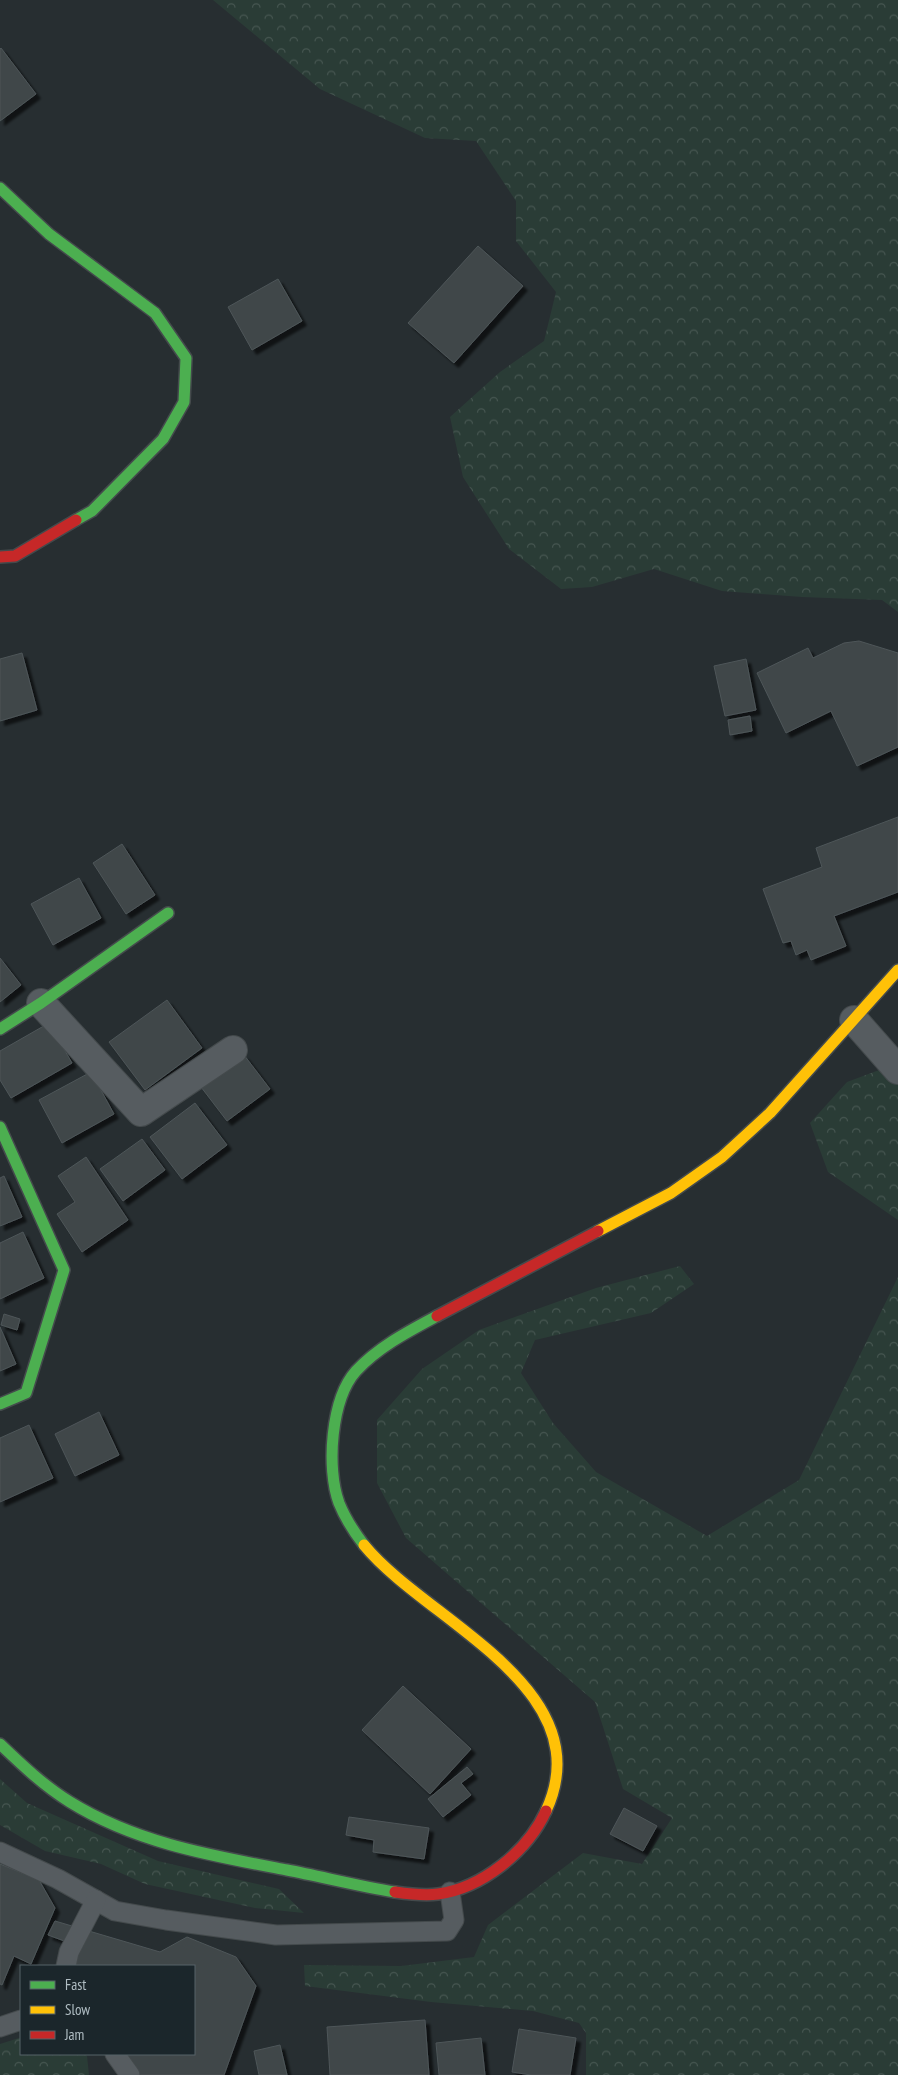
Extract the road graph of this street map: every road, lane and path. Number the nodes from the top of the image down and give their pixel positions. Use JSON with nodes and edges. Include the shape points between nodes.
{"nodes":[{"id":1,"x":0,"y":188,"type":"edge"},
{"id":2,"x":0,"y":557,"type":"edge"},
{"id":3,"x":168,"y":913,"type":"dead end"},
{"id":4,"x":898,"y":970,"type":"edge"},
{"id":5,"x":41,"y":1003,"type":"junction"},
{"id":6,"x":854,"y":1020,"type":"junction"},
{"id":7,"x":0,"y":1029,"type":"edge"},
{"id":8,"x":234,"y":1050,"type":"dead end"},
{"id":9,"x":898,"y":1070,"type":"edge"},
{"id":10,"x":0,"y":1127,"type":"edge"},
{"id":11,"x":0,"y":1404,"type":"edge"},
{"id":12,"x":0,"y":1744,"type":"edge"},
{"id":13,"x":0,"y":1852,"type":"edge"},
{"id":14,"x":450,"y":1892,"type":"junction"},
{"id":15,"x":96,"y":1900,"type":"junction"},
{"id":16,"x":66,"y":1965,"type":"edge"},
{"id":17,"x":20,"y":2020,"type":"edge"},
{"id":18,"x":0,"y":2027,"type":"edge"},
{"id":19,"x":116,"y":2055,"type":"edge"},
{"id":20,"x":130,"y":2075,"type":"edge"}],
"edges":[{"from":1,"to":2,"type":"street","via":[[49,234],[155,313],[186,358],[184,402],[163,439],[92,511],[15,556]]},
{"from":3,"to":5,"type":"street"},
{"from":4,"to":6,"type":"street"},
{"from":5,"to":7,"type":"street"},
{"from":5,"to":8,"type":"street","via":[[141,1112]]},
{"from":6,"to":9,"type":"street"},
{"from":6,"to":14,"type":"street","via":[[770,1113],[722,1157],[672,1193],[416,1327],[379,1350],[356,1370],[338,1399],[333,1463],[338,1500],[356,1536],[388,1572],[489,1650],[522,1681],[546,1717],[556,1744],[558,1777],[550,1804],[537,1829],[516,1853],[490,1874]]},
{"from":10,"to":11,"type":"street","via":[[64,1270],[26,1393]]},
{"from":12,"to":14,"type":"street","via":[[34,1776],[81,1808],[133,1833],[197,1853],[412,1895]]},
{"from":13,"to":15,"type":"lane"},
{"from":14,"to":15,"type":"lane","via":[[454,1920],[447,1931],[276,1934],[115,1911]]},
{"from":15,"to":16,"type":"lane","via":[[69,1952]]},
{"from":17,"to":18,"type":"lane"},
{"from":19,"to":20,"type":"lane"}]}
